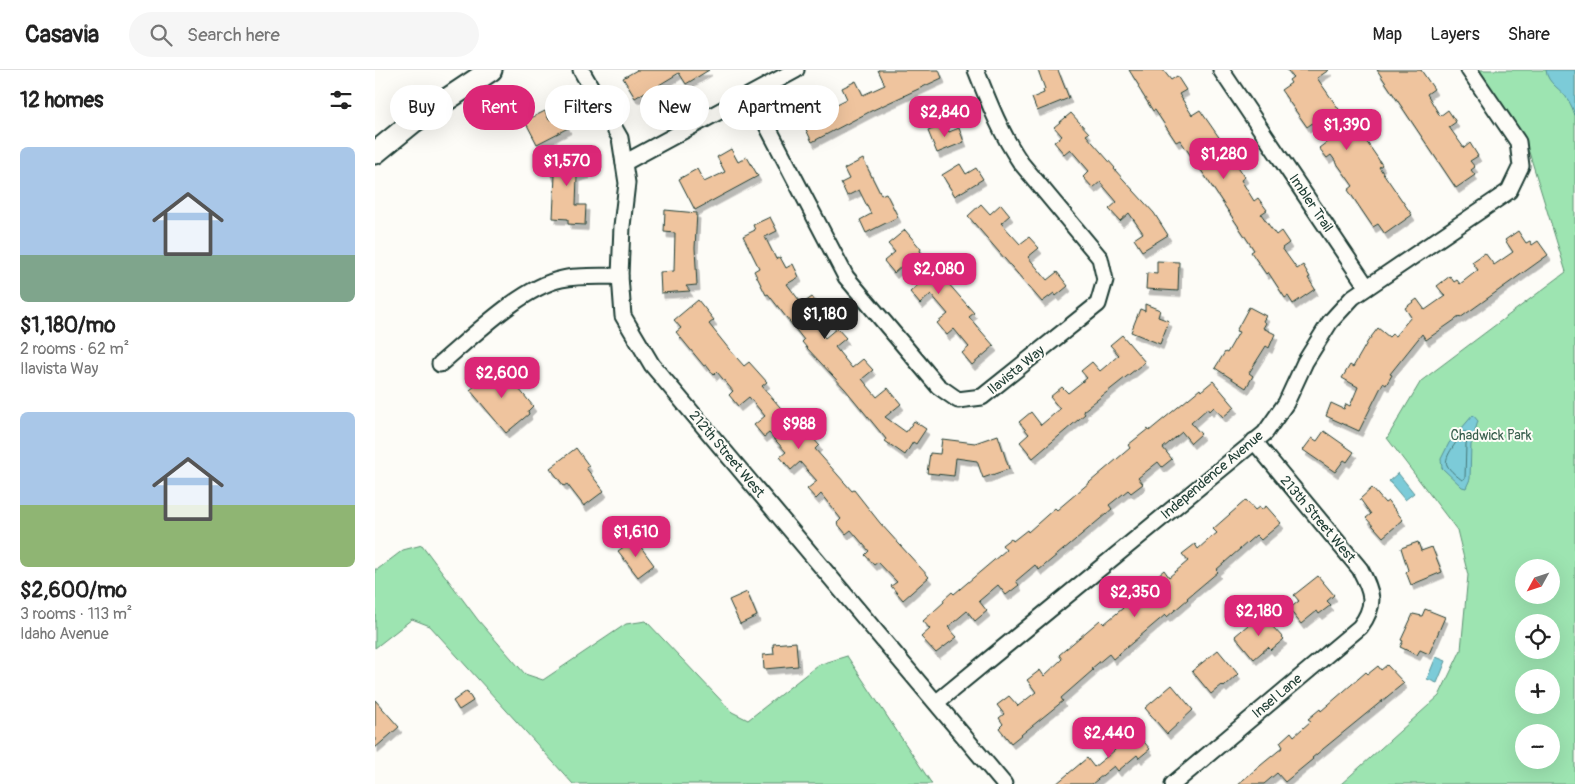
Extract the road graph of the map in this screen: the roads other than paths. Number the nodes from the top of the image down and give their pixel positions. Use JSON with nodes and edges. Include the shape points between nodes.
{"nodes":[{"id":1,"x":491,"y":70,"type":"edge"},
{"id":2,"x":581,"y":70,"type":"edge"},
{"id":3,"x":796,"y":70,"type":"edge"},
{"id":4,"x":976,"y":70,"type":"edge"},
{"id":5,"x":1221,"y":70,"type":"edge"},
{"id":6,"x":1469,"y":70,"type":"edge"},
{"id":7,"x":769,"y":85,"type":"edge"},
{"id":8,"x":719,"y":112,"type":"edge"},
{"id":9,"x":769,"y":130,"type":"edge"},
{"id":10,"x":375,"y":153,"type":"edge"},
{"id":11,"x":624,"y":163,"type":"junction"},
{"id":12,"x":620,"y":276,"type":"junction"},
{"id":13,"x":1367,"y":287,"type":"junction"},
{"id":14,"x":440,"y":364,"type":"dead end"},
{"id":15,"x":1254,"y":442,"type":"junction"},
{"id":16,"x":1372,"y":601,"type":"joint"},
{"id":17,"x":937,"y":702,"type":"junction"},
{"id":18,"x":1004,"y":784,"type":"edge"},
{"id":19,"x":1173,"y":784,"type":"edge"}],
"edges":[{"from":1,"to":10,"type":"main road","via":[[413,122]]},
{"from":2,"to":11,"type":"street","name":"212th Street West","via":[[620,138]]},
{"from":3,"to":7,"type":"street"},
{"from":4,"to":9,"type":"street","name":"Ilavista Way","via":[[1012,150],[1100,258],[1105,280],[1098,304],[982,397],[958,400],[938,386],[847,277]]},
{"from":5,"to":13,"type":"street","name":"Imbler Trail"},
{"from":6,"to":13,"type":"street","name":"Independence Avenue","via":[[1517,142],[1521,166],[1509,191]]},
{"from":8,"to":11,"type":"street"},
{"from":11,"to":12,"type":"street","name":"212th Street West","via":[[627,183]]},
{"from":12,"to":14,"type":"street","via":[[562,279],[537,288],[509,306]]},
{"from":12,"to":17,"type":"street","name":"212th Street West","via":[[623,316],[652,365]]},
{"from":13,"to":15,"type":"street","name":"Independence Avenue","via":[[1330,322],[1305,362],[1286,403],[1265,433]]},
{"from":15,"to":16,"type":"street","name":"213th Street West","via":[[1360,569]]},
{"from":15,"to":17,"type":"street","name":"Independence Avenue"},
{"from":16,"to":19,"type":"street","name":"Insel Lane","via":[[1367,618],[1360,627]]},
{"from":17,"to":18,"type":"street","name":"212th Street West"}]}
